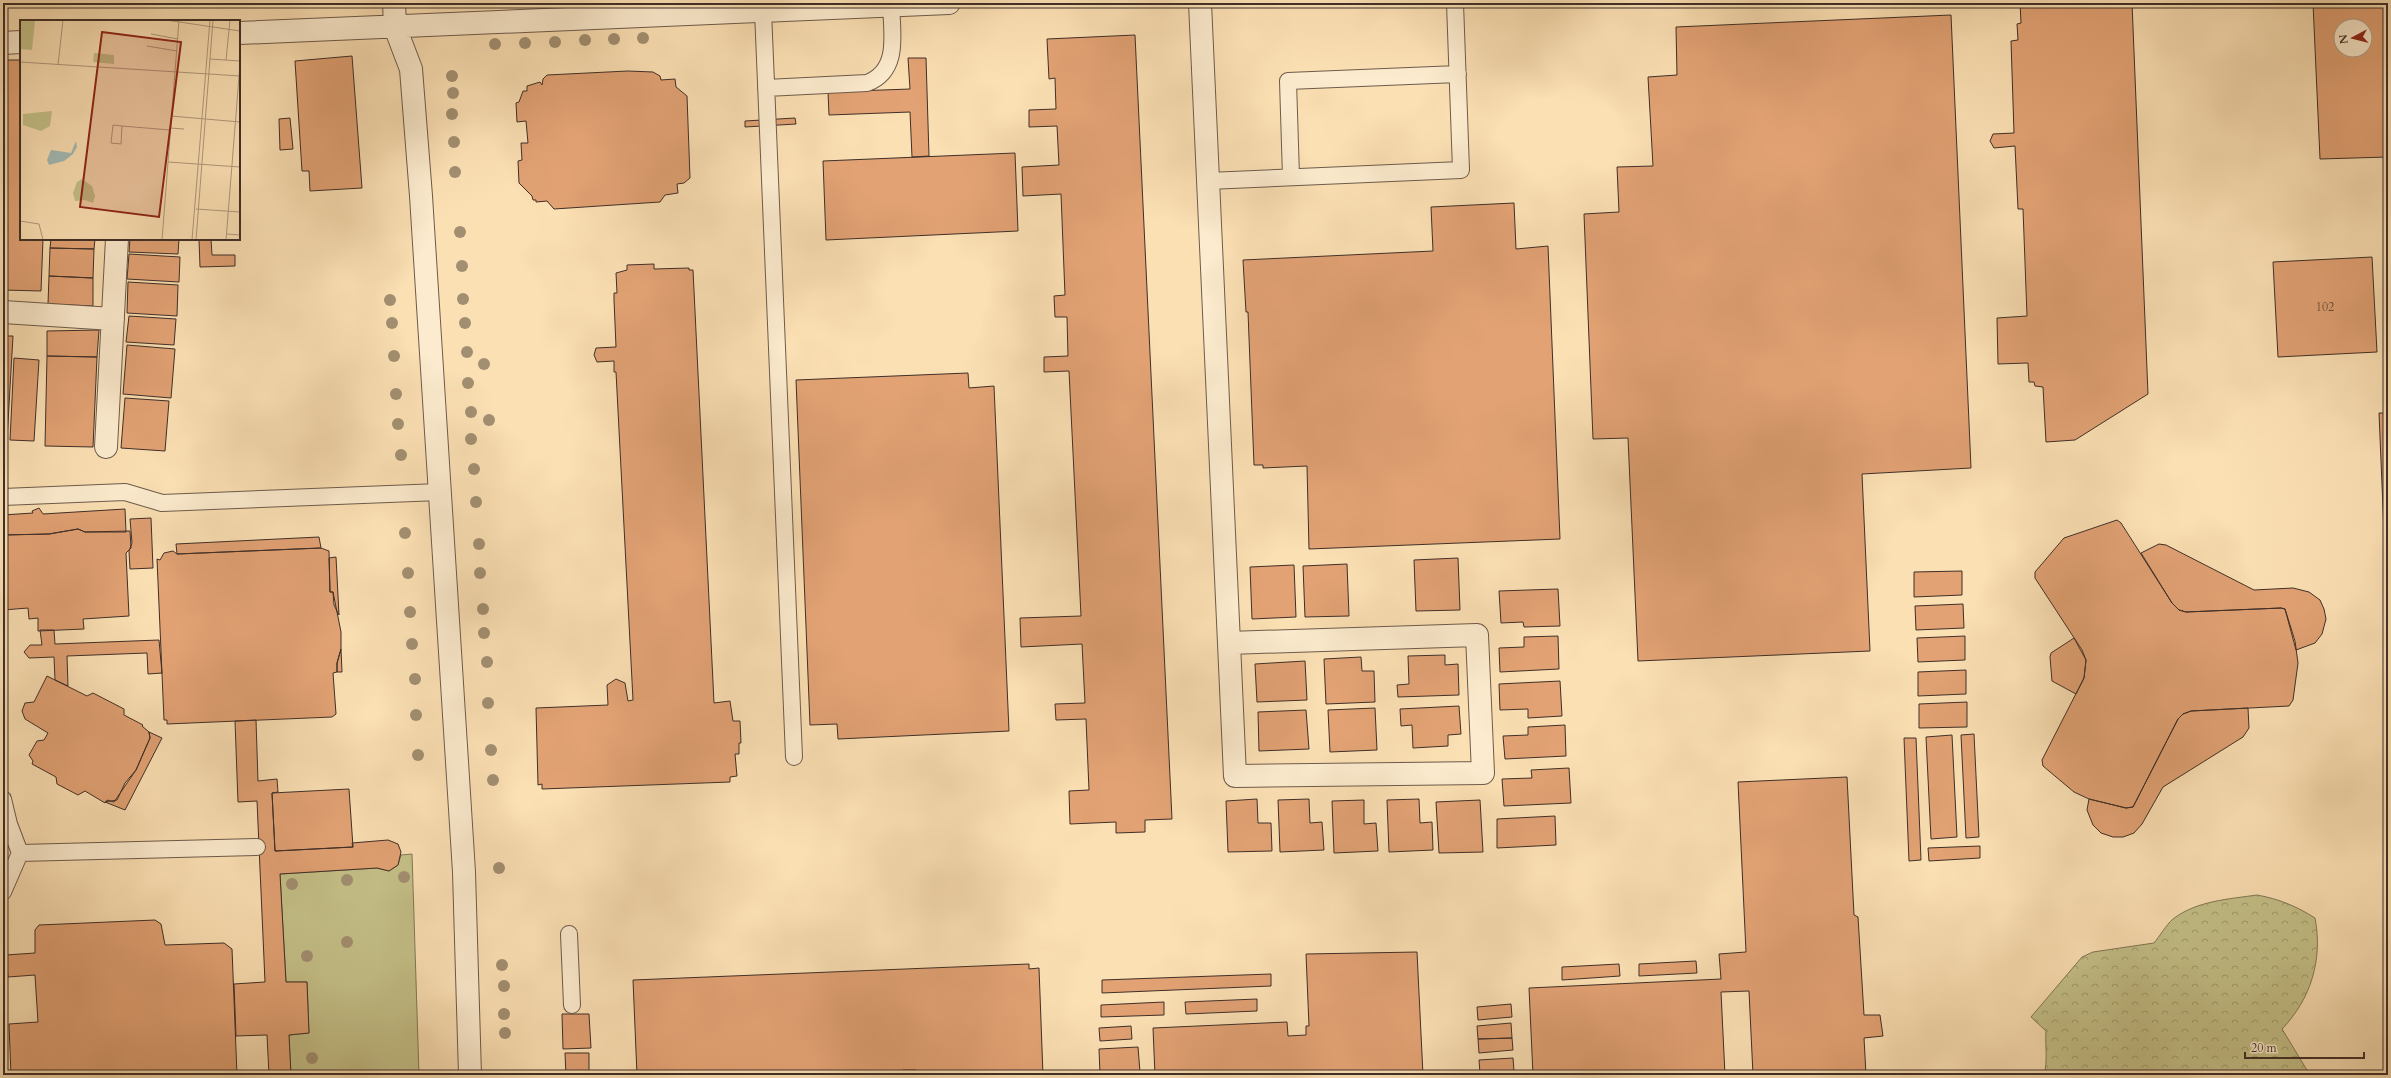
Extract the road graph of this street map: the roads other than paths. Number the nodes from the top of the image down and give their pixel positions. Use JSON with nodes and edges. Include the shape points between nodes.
{"nodes":[{"id":1,"x":394,"y":3,"type":"edge"},
{"id":2,"x":949,"y":3,"type":"edge"},
{"id":3,"x":1200,"y":3,"type":"edge"},
{"id":4,"x":1455,"y":3,"type":"edge"},
{"id":5,"x":891,"y":6,"type":"junction"},
{"id":6,"x":763,"y":11,"type":"junction"},
{"id":7,"x":395,"y":27,"type":"junction"},
{"id":8,"x":240,"y":33,"type":"edge"},
{"id":9,"x":20,"y":42,"type":"edge"},
{"id":10,"x":3,"y":43,"type":"edge"},
{"id":11,"x":1458,"y":74,"type":"junction"},
{"id":12,"x":766,"y":88,"type":"junction"},
{"id":13,"x":1291,"y":177,"type":"junction"},
{"id":14,"x":1208,"y":181,"type":"junction"},
{"id":15,"x":117,"y":240,"type":"edge"},
{"id":16,"x":3,"y":312,"type":"edge"},
{"id":17,"x":113,"y":319,"type":"junction"},
{"id":18,"x":106,"y":447,"type":"dead end"},
{"id":19,"x":440,"y":492,"type":"junction"},
{"id":20,"x":3,"y":496,"type":"edge"},
{"id":21,"x":1229,"y":643,"type":"junction"},
{"id":22,"x":794,"y":757,"type":"dead end"},
{"id":23,"x":3,"y":799,"type":"edge"},
{"id":24,"x":257,"y":847,"type":"dead end"},
{"id":25,"x":20,"y":853,"type":"junction"},
{"id":26,"x":3,"y":892,"type":"edge"},
{"id":27,"x":569,"y":934,"type":"dead end"},
{"id":28,"x":572,"y":1005,"type":"dead end"},
{"id":29,"x":470,"y":1075,"type":"edge"}],
"edges":[{"from":1,"to":7,"type":"street"},
{"from":2,"to":5,"type":"street"},
{"from":3,"to":14,"type":"street"},
{"from":4,"to":11,"type":"lane"},
{"from":5,"to":6,"type":"street"},
{"from":5,"to":12,"type":"lane","via":[[892,53],[889,64],[877,79],[867,83]]},
{"from":6,"to":7,"type":"street"},
{"from":6,"to":12,"type":"lane"},
{"from":7,"to":8,"type":"street"},
{"from":7,"to":19,"type":"street","via":[[411,69],[422,196]]},
{"from":9,"to":10,"type":"street"},
{"from":11,"to":13,"type":"lane","via":[[1288,81]]},
{"from":11,"to":13,"type":"lane","via":[[1461,170]]},
{"from":12,"to":22,"type":"lane"},
{"from":13,"to":14,"type":"lane"},
{"from":14,"to":21,"type":"street"},
{"from":15,"to":17,"type":"street"},
{"from":16,"to":17,"type":"street"},
{"from":17,"to":18,"type":"street"},
{"from":19,"to":20,"type":"lane","via":[[162,503],[126,492]]},
{"from":19,"to":29,"type":"street","via":[[464,872]]},
{"from":21,"to":21,"type":"street","via":[[1235,776],[1483,773],[1477,635]]},
{"from":23,"to":25,"type":"lane"},
{"from":24,"to":25,"type":"lane"},
{"from":25,"to":26,"type":"lane"},
{"from":27,"to":28,"type":"lane"}]}
